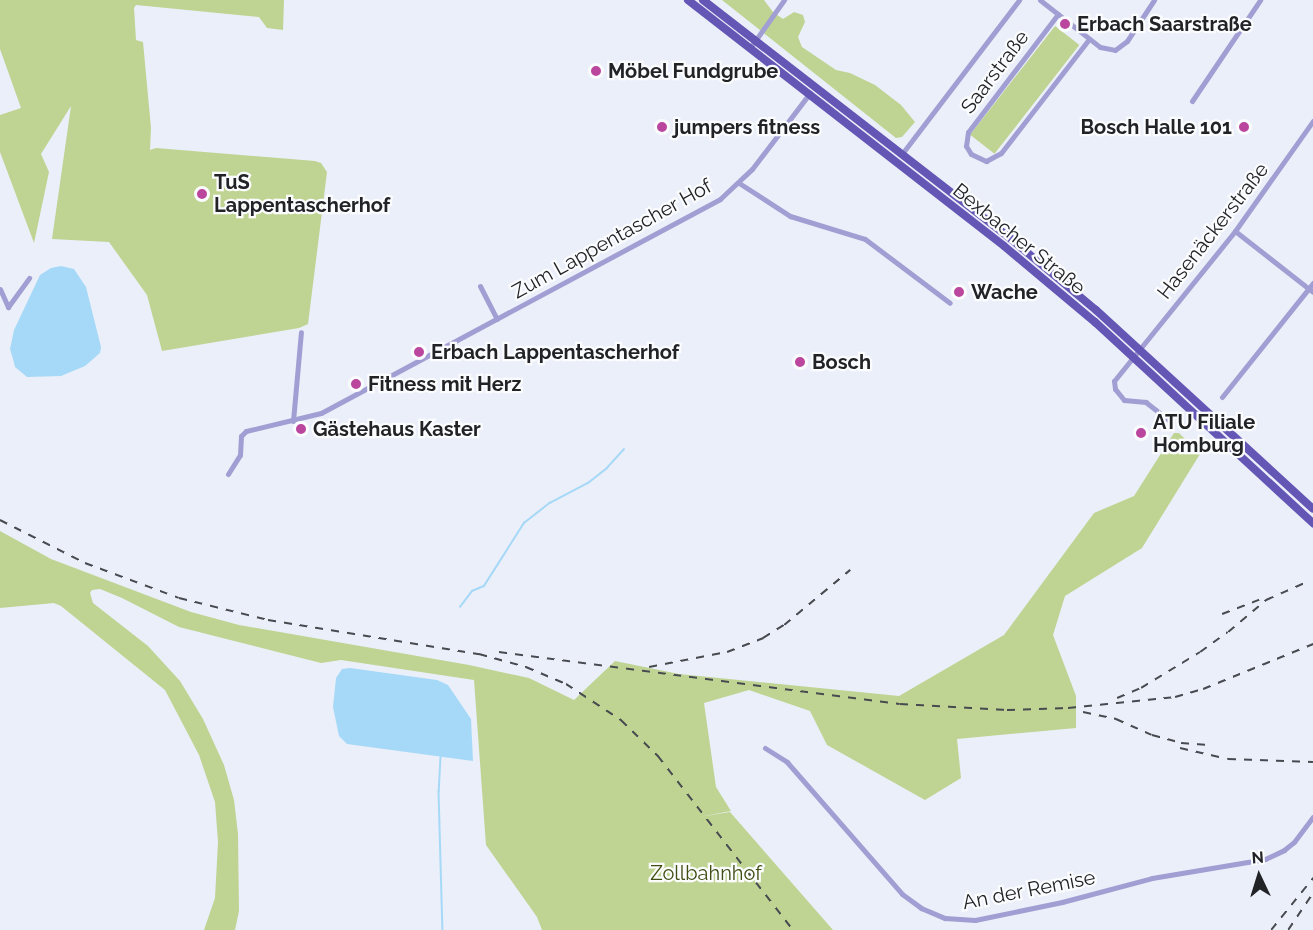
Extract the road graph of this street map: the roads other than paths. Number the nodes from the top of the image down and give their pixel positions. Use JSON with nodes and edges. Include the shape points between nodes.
{"nodes":[{"id":1,"x":688,"y":0,"type":"edge"},
{"id":2,"x":703,"y":0,"type":"edge"},
{"id":3,"x":784,"y":0,"type":"edge"},
{"id":4,"x":1020,"y":0,"type":"edge"},
{"id":5,"x":1040,"y":0,"type":"edge"},
{"id":6,"x":1154,"y":0,"type":"edge"},
{"id":7,"x":1260,"y":0,"type":"edge"},
{"id":8,"x":1058,"y":14,"type":"junction"},
{"id":9,"x":1089,"y":39,"type":"junction"},
{"id":10,"x":753,"y":44,"type":"junction"},
{"id":11,"x":815,"y":86,"type":"junction"},
{"id":12,"x":809,"y":94,"type":"junction"},
{"id":13,"x":1192,"y":101,"type":"dead end"},
{"id":14,"x":1313,"y":121,"type":"edge"},
{"id":15,"x":902,"y":153,"type":"junction"},
{"id":16,"x":896,"y":161,"type":"junction"},
{"id":17,"x":740,"y":183,"type":"junction"},
{"id":18,"x":1235,"y":231,"type":"junction"},
{"id":19,"x":29,"y":278,"type":"dead end"},
{"id":20,"x":1313,"y":283,"type":"edge"},
{"id":21,"x":480,"y":286,"type":"dead end"},
{"id":22,"x":0,"y":289,"type":"edge"},
{"id":23,"x":1311,"y":291,"type":"edge"},
{"id":24,"x":950,"y":303,"type":"dead end"},
{"id":25,"x":497,"y":319,"type":"junction"},
{"id":26,"x":301,"y":332,"type":"dead end"},
{"id":27,"x":1139,"y":349,"type":"junction"},
{"id":28,"x":1133,"y":357,"type":"junction"},
{"id":29,"x":1222,"y":397,"type":"dead end"},
{"id":30,"x":292,"y":421,"type":"junction"},
{"id":31,"x":1170,"y":421,"type":"dead end"},
{"id":32,"x":228,"y":474,"type":"dead end"},
{"id":33,"x":1313,"y":509,"type":"edge"},
{"id":34,"x":1313,"y":523,"type":"edge"},
{"id":35,"x":765,"y":748,"type":"dead end"},
{"id":36,"x":1313,"y":817,"type":"edge"}],
"edges":[{"from":1,"to":10,"type":"main road","name":"Bexbacher Straße"},
{"from":2,"to":10,"type":"main road","name":"Bexbacher Straße"},
{"from":3,"to":10,"type":"street"},
{"from":4,"to":15,"type":"street"},
{"from":5,"to":8,"type":"street"},
{"from":6,"to":9,"type":"street","via":[[1122,47],[1106,50]]},
{"from":7,"to":13,"type":"street"},
{"from":8,"to":9,"type":"street"},
{"from":8,"to":9,"type":"street","name":"Saarstraße","via":[[968,132],[966,146],[971,154],[986,160],[1001,153]]},
{"from":10,"to":11,"type":"main road","name":"Bexbacher Straße"},
{"from":10,"to":12,"type":"main road","name":"Bexbacher Straße"},
{"from":11,"to":12,"type":"street","name":"Zum Lappentascher Hof"},
{"from":11,"to":15,"type":"main road","name":"Bexbacher Straße"},
{"from":12,"to":16,"type":"main road","name":"Bexbacher Straße"},
{"from":12,"to":17,"type":"street","name":"Zum Lappentascher Hof"},
{"from":14,"to":18,"type":"street","name":"Hasenäckerstraße"},
{"from":15,"to":16,"type":"street"},
{"from":15,"to":27,"type":"main road","name":"Bexbacher Straße","via":[[1011,238]]},
{"from":16,"to":28,"type":"main road","name":"Bexbacher Straße","via":[[1004,246]]},
{"from":17,"to":24,"type":"street","name":"Zum Lappentascher Hof","via":[[790,216],[865,239]]},
{"from":17,"to":25,"type":"street","name":"Zum Lappentascher Hof","via":[[704,209]]},
{"from":18,"to":23,"type":"street"},
{"from":18,"to":27,"type":"street","name":"Hasenäckerstraße"},
{"from":19,"to":22,"type":"street","via":[[8,307]]},
{"from":20,"to":23,"type":"street"},
{"from":21,"to":25,"type":"street","name":"Zum Lappentascher Hof"},
{"from":23,"to":29,"type":"street"},
{"from":25,"to":30,"type":"street","name":"Zum Lappentascher Hof","via":[[321,413]]},
{"from":26,"to":30,"type":"street"},
{"from":27,"to":28,"type":"street","name":"Hasenäckerstraße"},
{"from":27,"to":33,"type":"main road","name":"Bexbacher Straße"},
{"from":28,"to":31,"type":"street","name":"Hasenäckerstraße","via":[[1114,381],[1115,390],[1124,400],[1146,402]]},
{"from":28,"to":34,"type":"main road","name":"Bexbacher Straße"},
{"from":30,"to":32,"type":"street","name":"Zum Lappentascher Hof","via":[[243,433],[240,455]]},
{"from":35,"to":36,"type":"street","name":"An der Remise","via":[[787,762],[902,894],[945,918],[975,920],[1152,878],[1265,859],[1294,842]]}]}
